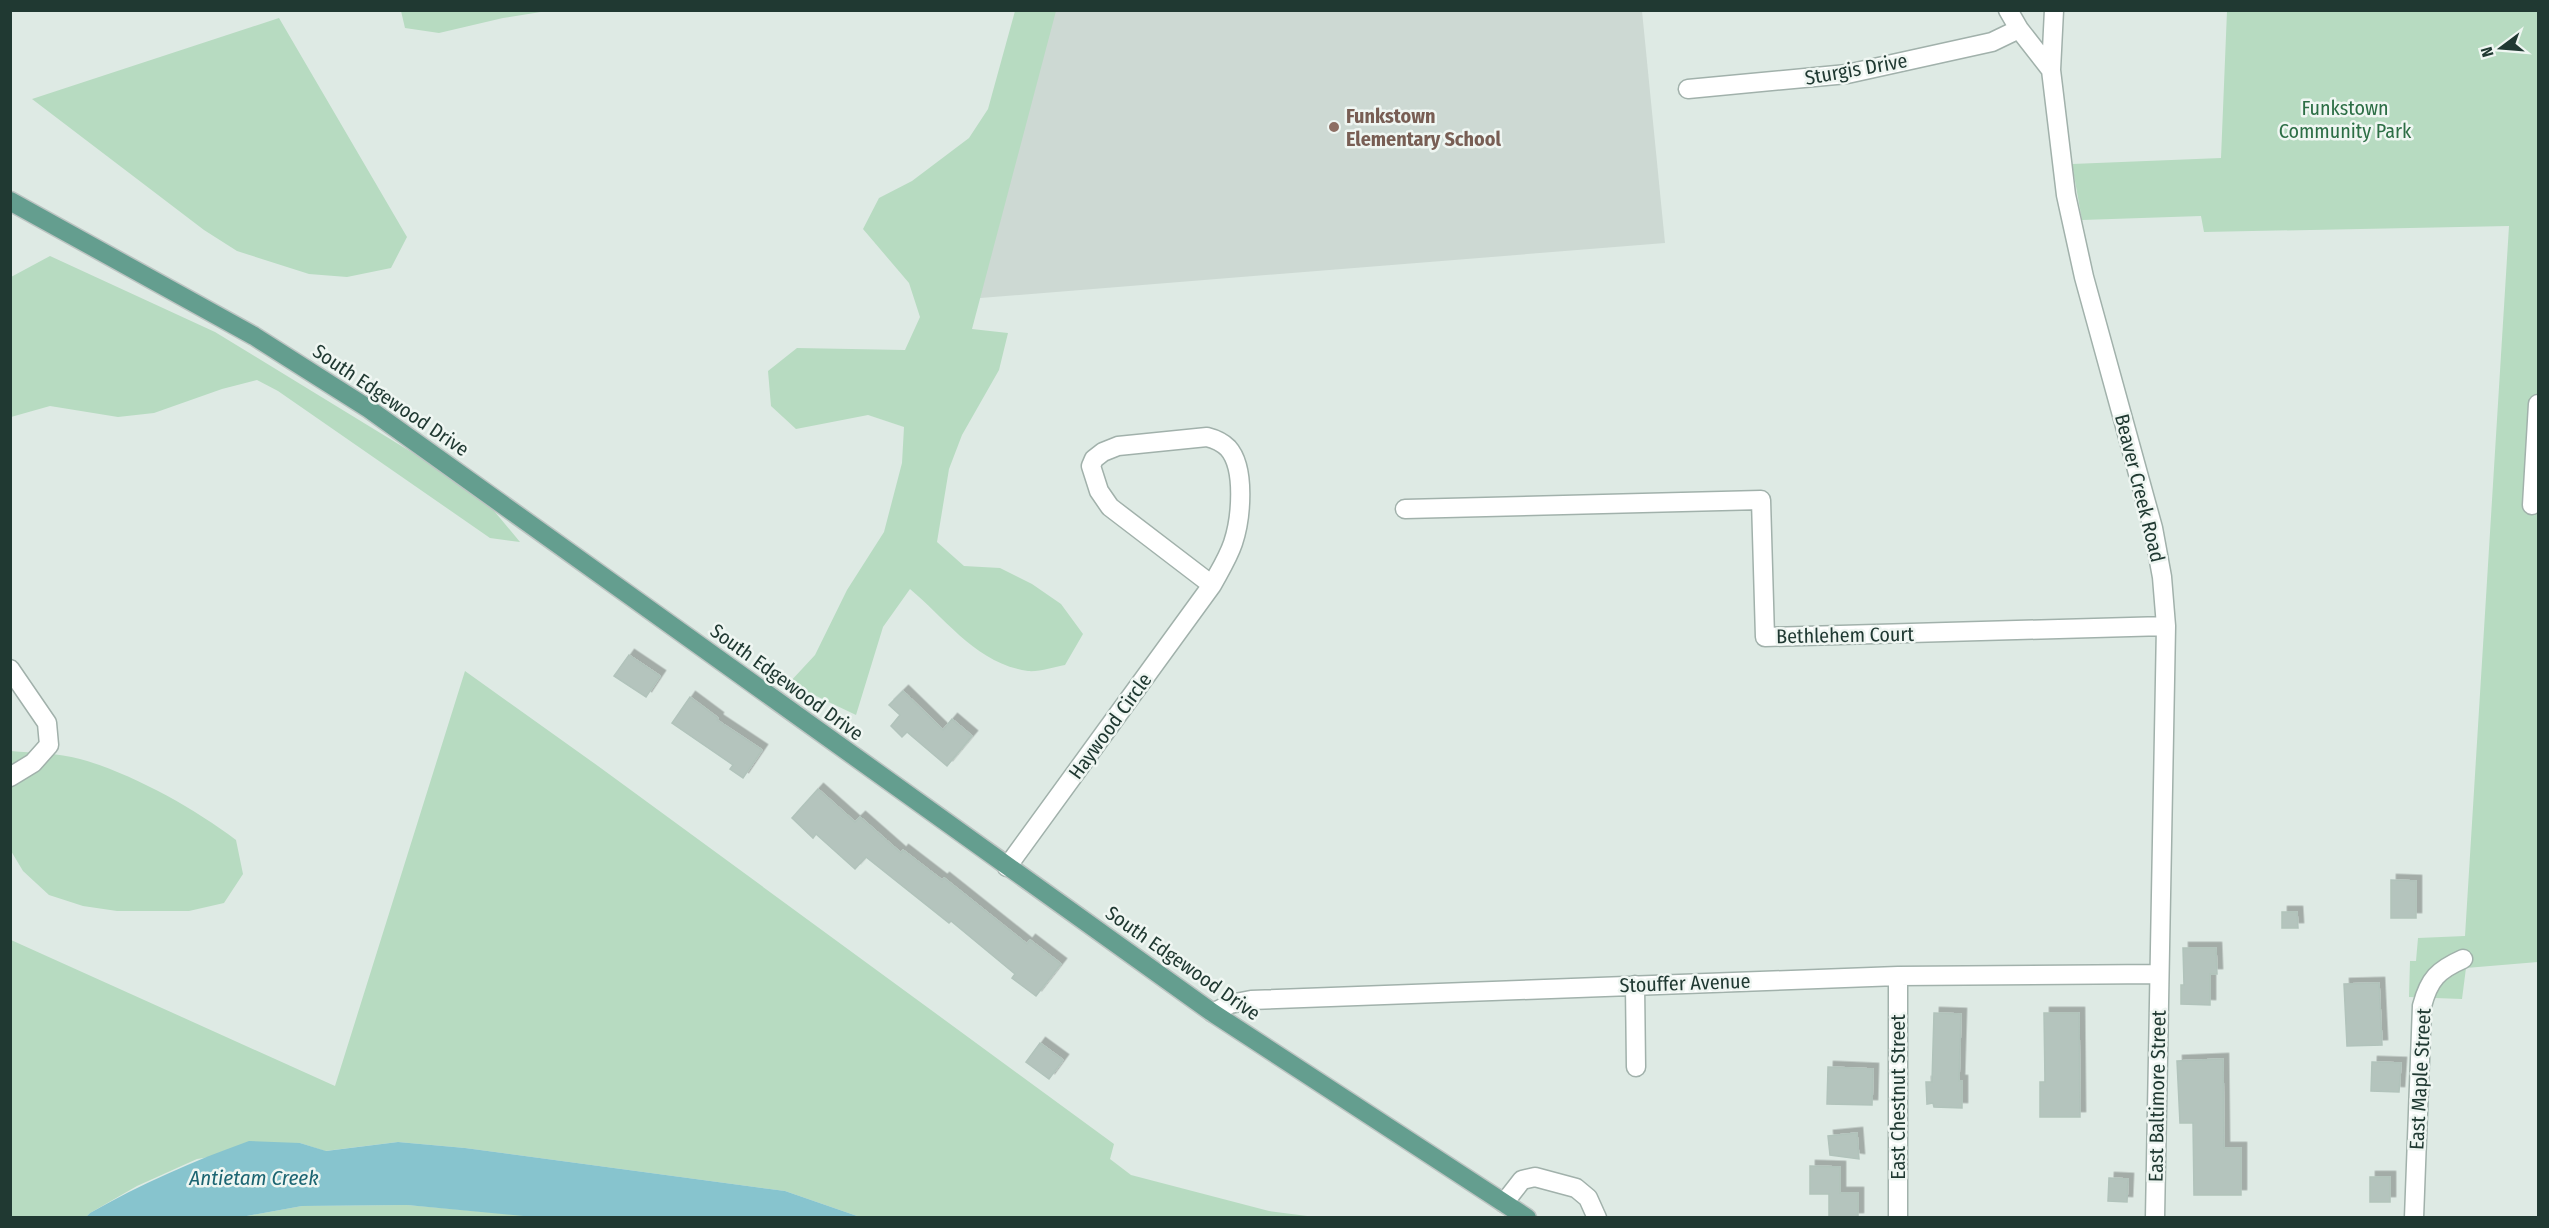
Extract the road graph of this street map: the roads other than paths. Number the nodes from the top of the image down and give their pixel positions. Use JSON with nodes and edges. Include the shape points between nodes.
{"nodes":[{"id":1,"x":2008,"y":10,"type":"edge"},
{"id":2,"x":2054,"y":10,"type":"edge"},
{"id":3,"x":2019,"y":29,"type":"junction"},
{"id":4,"x":2051,"y":70,"type":"junction"},
{"id":5,"x":1688,"y":89,"type":"dead end"},
{"id":6,"x":10,"y":201,"type":"edge"},
{"id":7,"x":2538,"y":404,"type":"edge"},
{"id":8,"x":2532,"y":505,"type":"dead end"},
{"id":9,"x":1405,"y":509,"type":"dead end"},
{"id":10,"x":1212,"y":585,"type":"junction"},
{"id":11,"x":2166,"y":627,"type":"junction"},
{"id":12,"x":10,"y":669,"type":"edge"},
{"id":13,"x":10,"y":777,"type":"edge"},
{"id":14,"x":1007,"y":867,"type":"junction"},
{"id":15,"x":2463,"y":959,"type":"dead end"},
{"id":16,"x":2159,"y":974,"type":"junction"},
{"id":17,"x":1898,"y":976,"type":"junction"},
{"id":18,"x":1635,"y":985,"type":"junction"},
{"id":19,"x":1213,"y":1013,"type":"junction"},
{"id":20,"x":1636,"y":1067,"type":"dead end"},
{"id":21,"x":1504,"y":1203,"type":"junction"},
{"id":22,"x":1527,"y":1218,"type":"edge"},
{"id":23,"x":1597,"y":1218,"type":"edge"},
{"id":24,"x":1898,"y":1218,"type":"edge"},
{"id":25,"x":2155,"y":1218,"type":"edge"},
{"id":26,"x":2414,"y":1218,"type":"edge"}],
"edges":[{"from":1,"to":3,"type":"street"},
{"from":2,"to":4,"type":"street","name":"Beaver Creek Road"},
{"from":3,"to":4,"type":"street"},
{"from":3,"to":5,"type":"street","name":"Sturgis Drive","via":[[1992,42],[1847,74]]},
{"from":4,"to":11,"type":"street","name":"Beaver Creek Road","via":[[2066,195],[2084,277],[2153,528]]},
{"from":6,"to":14,"type":"main road","name":"South Edgewood Drive","via":[[254,336],[369,409]]},
{"from":7,"to":8,"type":"street"},
{"from":9,"to":11,"type":"street","name":"Bethlehem Court","via":[[1761,500],[1765,637]]},
{"from":10,"to":10,"type":"street","name":"Haywood Circle","via":[[1110,507],[1093,477],[1094,459],[1118,446],[1207,437],[1229,449],[1240,482],[1240,510],[1233,543]]},
{"from":10,"to":14,"type":"street","name":"Haywood Circle"},
{"from":11,"to":16,"type":"street","name":"Beaver Creek Road"},
{"from":12,"to":13,"type":"street","via":[[47,723],[49,745],[33,763]]},
{"from":14,"to":19,"type":"main road","name":"South Edgewood Drive"},
{"from":15,"to":26,"type":"street","name":"East Maple Street","via":[[2436,975],[2427,987],[2422,1006]]},
{"from":16,"to":17,"type":"street","name":"Stouffer Avenue"},
{"from":16,"to":25,"type":"street","name":"East Baltimore Street"},
{"from":17,"to":18,"type":"street","name":"Stouffer Avenue"},
{"from":17,"to":24,"type":"street","name":"East Chestnut Street"},
{"from":18,"to":19,"type":"street","name":"Stouffer Avenue","via":[[1251,1000],[1230,1004]]},
{"from":18,"to":20,"type":"street"},
{"from":19,"to":21,"type":"main road","name":"South Edgewood Drive"},
{"from":21,"to":22,"type":"main road","name":"South Edgewood Drive"},
{"from":21,"to":23,"type":"street","via":[[1522,1180],[1535,1177],[1576,1188],[1588,1198]]}]}
